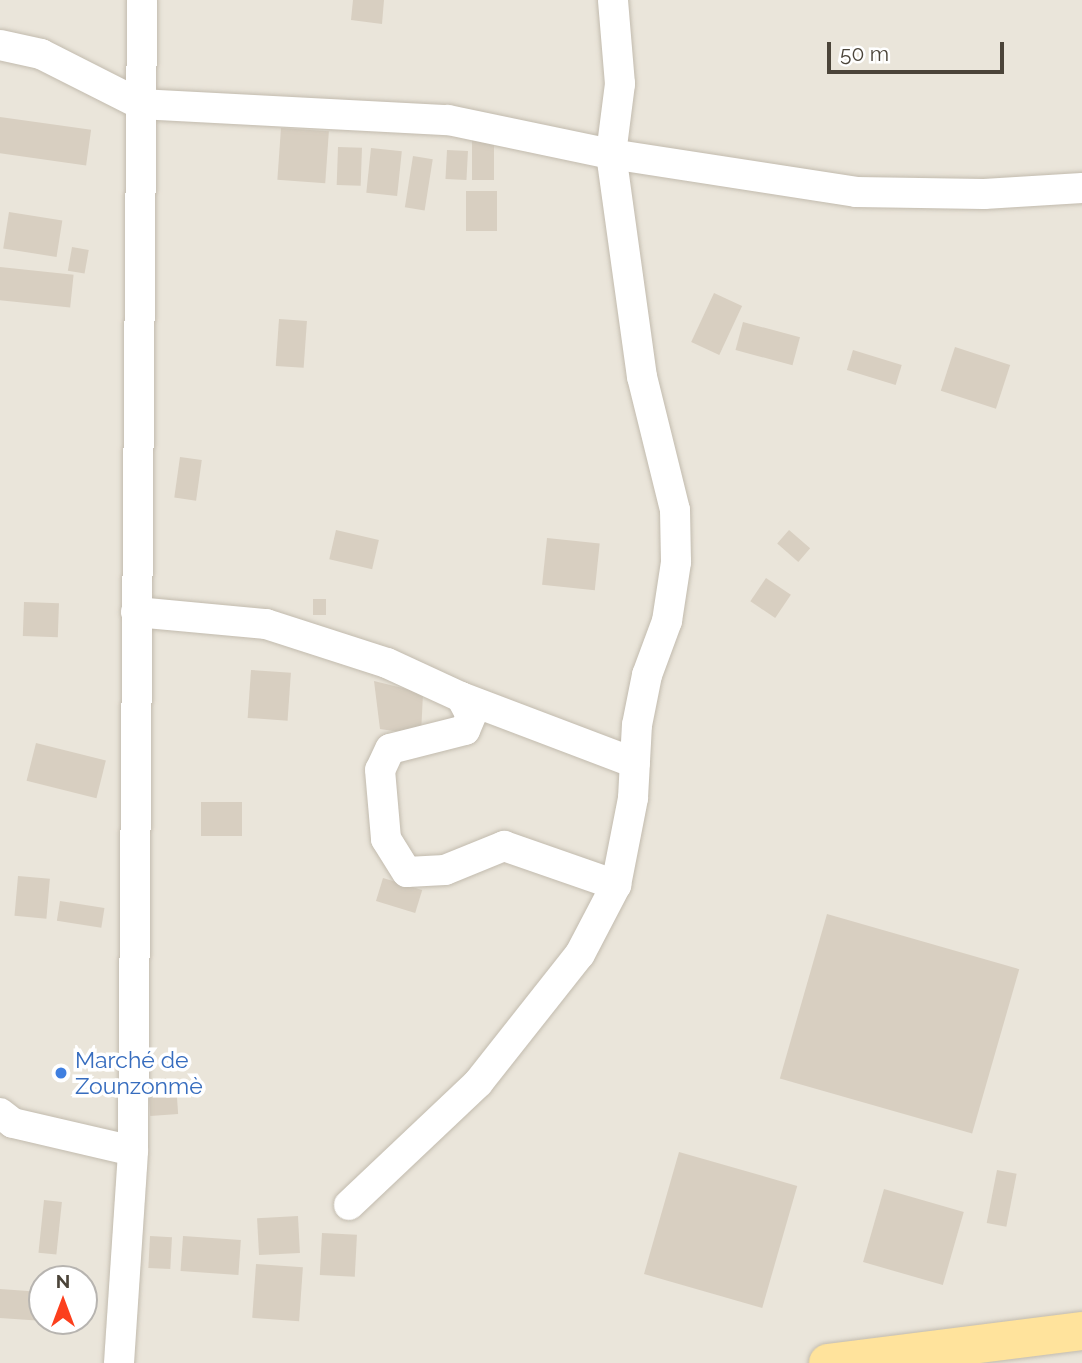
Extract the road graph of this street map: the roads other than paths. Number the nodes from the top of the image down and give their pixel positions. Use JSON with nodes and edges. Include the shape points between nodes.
{"nodes":[{"id":1,"x":142,"y":0,"type":"edge"},
{"id":2,"x":613,"y":0,"type":"edge"},
{"id":3,"x":0,"y":45,"type":"edge"},
{"id":4,"x":140,"y":104,"type":"junction"},
{"id":5,"x":611,"y":154,"type":"junction"},
{"id":6,"x":1082,"y":188,"type":"edge"},
{"id":7,"x":136,"y":612,"type":"junction"},
{"id":8,"x":461,"y":697,"type":"junction"},
{"id":9,"x":635,"y":763,"type":"junction"},
{"id":10,"x":616,"y":885,"type":"junction"},
{"id":11,"x":0,"y":1113,"type":"edge"},
{"id":12,"x":133,"y":1151,"type":"junction"},
{"id":13,"x":349,"y":1205,"type":"dead end"},
{"id":14,"x":1082,"y":1331,"type":"edge"},
{"id":15,"x":119,"y":1363,"type":"edge"},
{"id":16,"x":828,"y":1363,"type":"edge"}],
"edges":[{"from":1,"to":4,"type":"street"},
{"from":2,"to":5,"type":"street","via":[[620,84]]},
{"from":3,"to":4,"type":"street","via":[[41,54]]},
{"from":4,"to":5,"type":"street","via":[[448,120]]},
{"from":4,"to":7,"type":"street"},
{"from":5,"to":6,"type":"street","via":[[856,192],[984,194]]},
{"from":5,"to":9,"type":"street","via":[[642,377],[675,510],[676,562],[667,621],[647,675]]},
{"from":7,"to":8,"type":"street","via":[[266,624],[387,663]]},
{"from":7,"to":12,"type":"street"},
{"from":8,"to":9,"type":"street"},
{"from":8,"to":10,"type":"street","via":[[471,716],[465,730],[390,749],[380,770],[386,839],[407,872],[445,870],[504,846]]},
{"from":9,"to":10,"type":"street"},
{"from":10,"to":13,"type":"street","via":[[580,954],[478,1083]]},
{"from":11,"to":12,"type":"street","via":[[13,1122]]},
{"from":12,"to":15,"type":"street"},
{"from":14,"to":16,"type":"main road"}]}
